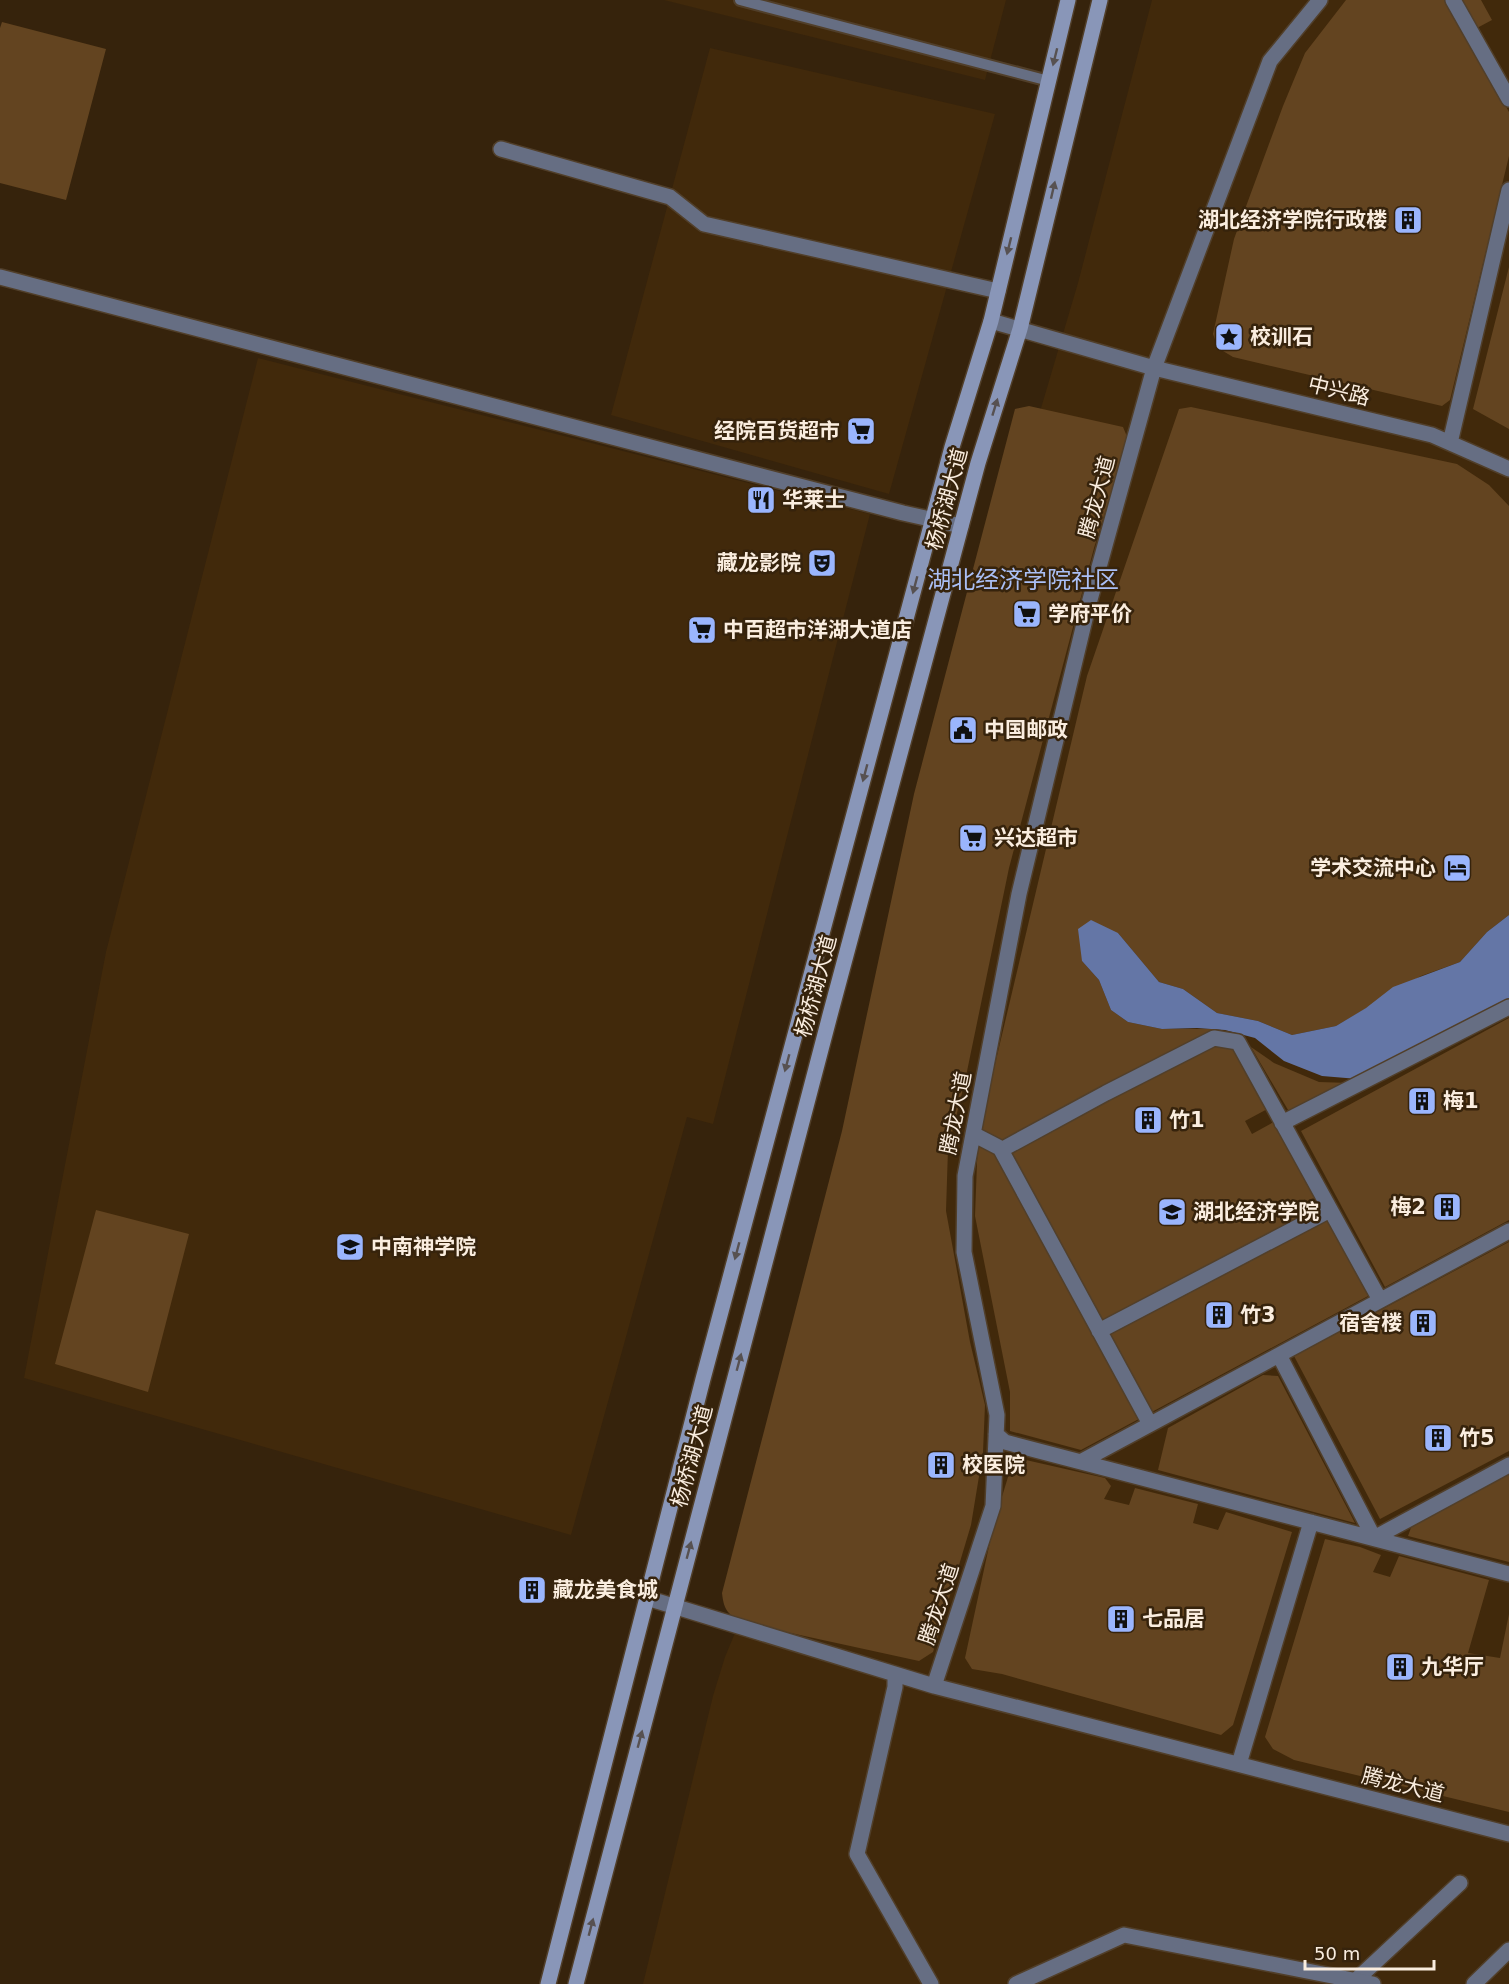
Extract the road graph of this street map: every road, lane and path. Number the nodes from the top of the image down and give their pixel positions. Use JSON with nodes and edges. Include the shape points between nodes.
{"nodes":[{"id":1,"x":740,"y":0,"type":"edge"},
{"id":2,"x":1068,"y":0,"type":"edge"},
{"id":3,"x":1100,"y":0,"type":"edge"},
{"id":4,"x":1320,"y":0,"type":"edge"},
{"id":5,"x":1453,"y":0,"type":"edge"},
{"id":6,"x":785,"y":6,"type":"edge"},
{"id":7,"x":1049,"y":81,"type":"junction"},
{"id":8,"x":1506,"y":89,"type":"edge"},
{"id":9,"x":501,"y":149,"type":"dead end"},
{"id":10,"x":1509,"y":190,"type":"edge"},
{"id":11,"x":0,"y":277,"type":"edge"},
{"id":12,"x":998,"y":291,"type":"junction"},
{"id":13,"x":991,"y":321,"type":"junction"},
{"id":14,"x":1020,"y":329,"type":"junction"},
{"id":15,"x":1154,"y":368,"type":"junction"},
{"id":16,"x":1450,"y":444,"type":"junction"},
{"id":17,"x":1509,"y":470,"type":"edge"},
{"id":18,"x":932,"y":520,"type":"junction"},
{"id":19,"x":961,"y":526,"type":"junction"},
{"id":20,"x":1509,"y":1007,"type":"edge"},
{"id":21,"x":1282,"y":1123,"type":"junction"},
{"id":22,"x":973,"y":1134,"type":"junction"},
{"id":23,"x":1001,"y":1150,"type":"junction"},
{"id":24,"x":1330,"y":1210,"type":"junction"},
{"id":25,"x":1509,"y":1231,"type":"edge"},
{"id":26,"x":1380,"y":1300,"type":"junction"},
{"id":27,"x":1099,"y":1331,"type":"junction"},
{"id":28,"x":1279,"y":1355,"type":"junction"},
{"id":29,"x":1150,"y":1424,"type":"junction"},
{"id":30,"x":996,"y":1434,"type":"junction"},
{"id":31,"x":1082,"y":1461,"type":"junction"},
{"id":32,"x":1509,"y":1465,"type":"edge"},
{"id":33,"x":1311,"y":1522,"type":"junction"},
{"id":34,"x":1374,"y":1538,"type":"junction"},
{"id":35,"x":1509,"y":1574,"type":"edge"},
{"id":36,"x":647,"y":1598,"type":"junction"},
{"id":37,"x":674,"y":1608,"type":"junction"},
{"id":38,"x":895,"y":1675,"type":"junction"},
{"id":39,"x":934,"y":1686,"type":"junction"},
{"id":40,"x":1239,"y":1764,"type":"junction"},
{"id":41,"x":1509,"y":1834,"type":"edge"},
{"id":42,"x":1461,"y":1883,"type":"dead end"},
{"id":43,"x":1509,"y":1950,"type":"edge"},
{"id":44,"x":1355,"y":1981,"type":"junction"},
{"id":45,"x":548,"y":1984,"type":"edge"},
{"id":46,"x":576,"y":1984,"type":"edge"},
{"id":47,"x":931,"y":1984,"type":"edge"},
{"id":48,"x":1016,"y":1984,"type":"edge"},
{"id":49,"x":1373,"y":1984,"type":"edge"},
{"id":50,"x":1474,"y":1984,"type":"edge"}],
"edges":[{"from":1,"to":6,"type":"lane"},
{"from":2,"to":7,"type":"main road","name":"杨桥湖大道","one_way":true},
{"from":14,"to":3,"type":"main road","name":"杨桥湖大道","one_way":true},
{"from":4,"to":15,"type":"street","name":"腾龙大道","via":[[1270,61]]},
{"from":5,"to":8,"type":"street"},
{"from":6,"to":7,"type":"lane"},
{"from":7,"to":12,"type":"main road","name":"杨桥湖大道","one_way":true},
{"from":9,"to":12,"type":"street","via":[[670,197],[704,224]]},
{"from":10,"to":16,"type":"street"},
{"from":11,"to":18,"type":"street"},
{"from":12,"to":13,"type":"main road","name":"杨桥湖大道"},
{"from":13,"to":14,"type":"street","name":"中兴路"},
{"from":13,"to":18,"type":"main road","name":"杨桥湖大道"},
{"from":14,"to":15,"type":"street","name":"中兴路"},
{"from":19,"to":14,"type":"main road","name":"杨桥湖大道","one_way":true},
{"from":15,"to":16,"type":"street","name":"中兴路","via":[[1432,435]]},
{"from":15,"to":22,"type":"street","name":"腾龙大道","via":[[1088,607],[1019,894]]},
{"from":16,"to":17,"type":"street","name":"中兴路"},
{"from":18,"to":19,"type":"street"},
{"from":18,"to":36,"type":"main road","name":"杨桥湖大道","one_way":true},
{"from":37,"to":19,"type":"main road","name":"杨桥湖大道","one_way":true},
{"from":20,"to":21,"type":"street"},
{"from":21,"to":23,"type":"street","via":[[1238,1042],[1214,1038]]},
{"from":21,"to":24,"type":"street"},
{"from":22,"to":23,"type":"street"},
{"from":22,"to":30,"type":"street","name":"腾龙大道","via":[[965,1176],[964,1252],[997,1415]]},
{"from":23,"to":27,"type":"street"},
{"from":24,"to":26,"type":"street"},
{"from":24,"to":27,"type":"street"},
{"from":25,"to":26,"type":"street"},
{"from":26,"to":28,"type":"street"},
{"from":27,"to":29,"type":"street"},
{"from":28,"to":29,"type":"street"},
{"from":28,"to":34,"type":"street"},
{"from":29,"to":31,"type":"street"},
{"from":30,"to":31,"type":"street","via":[[1005,1442]]},
{"from":30,"to":39,"type":"street","name":"腾龙大道","via":[[993,1506]]},
{"from":31,"to":33,"type":"street"},
{"from":32,"to":34,"type":"street"},
{"from":33,"to":34,"type":"street"},
{"from":33,"to":40,"type":"street"},
{"from":34,"to":35,"type":"street"},
{"from":36,"to":37,"type":"street"},
{"from":36,"to":45,"type":"main road","name":"杨桥湖大道"},
{"from":37,"to":38,"type":"street"},
{"from":46,"to":37,"type":"main road","name":"杨桥湖大道","one_way":true},
{"from":38,"to":39,"type":"street"},
{"from":38,"to":47,"type":"street","via":[[896,1687],[857,1854]]},
{"from":39,"to":40,"type":"street","name":"腾龙大道"},
{"from":40,"to":41,"type":"street","name":"腾龙大道"},
{"from":42,"to":44,"type":"street"},
{"from":43,"to":50,"type":"street"},
{"from":44,"to":48,"type":"street","via":[[1124,1935]]},
{"from":44,"to":49,"type":"street"}]}
